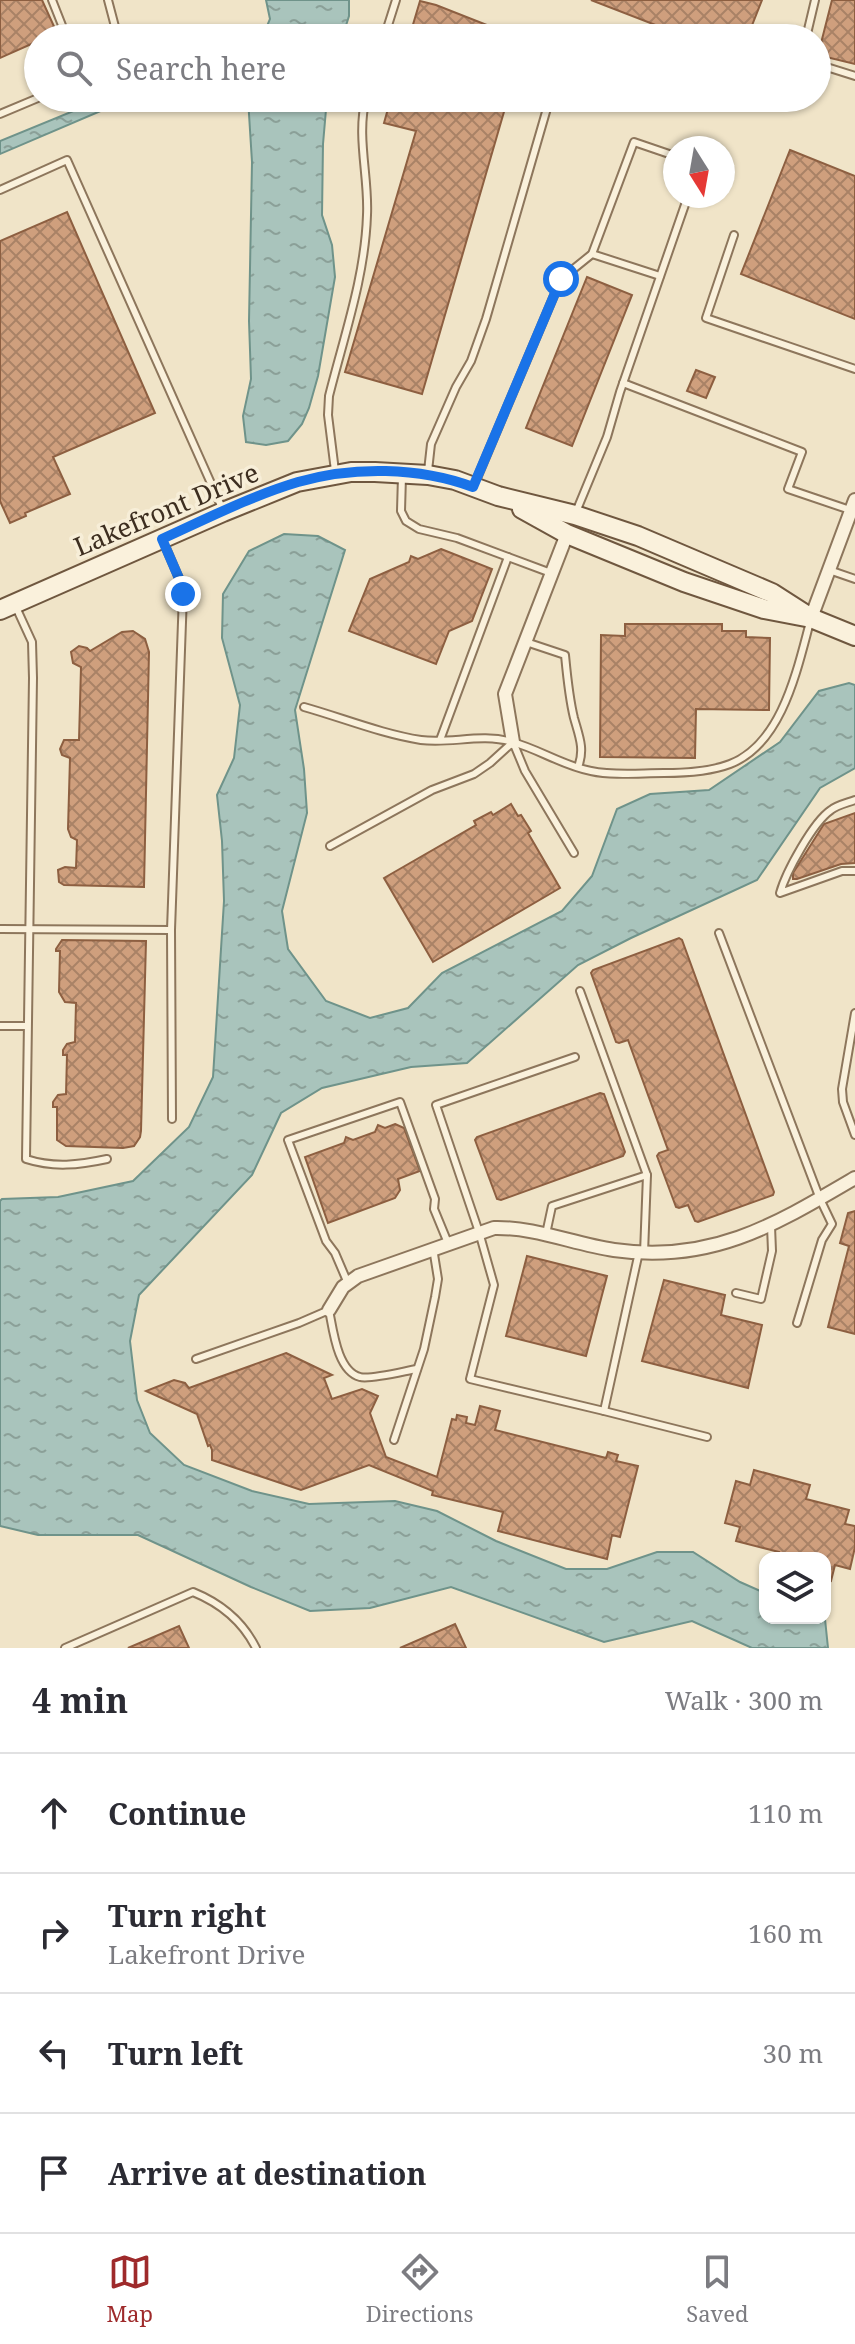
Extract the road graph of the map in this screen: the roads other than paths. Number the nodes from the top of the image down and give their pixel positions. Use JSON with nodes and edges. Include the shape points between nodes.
{"nodes":[{"id":1,"x":52,"y":0,"type":"edge"},
{"id":2,"x":108,"y":0,"type":"edge"},
{"id":3,"x":396,"y":0,"type":"edge"},
{"id":4,"x":815,"y":0,"type":"edge"},
{"id":5,"x":61,"y":24,"type":"edge"},
{"id":6,"x":114,"y":24,"type":"edge"},
{"id":7,"x":388,"y":24,"type":"edge"},
{"id":8,"x":809,"y":24,"type":"edge"},
{"id":9,"x":831,"y":68,"type":"edge"},
{"id":10,"x":855,"y":76,"type":"edge"},
{"id":11,"x":24,"y":104,"type":"edge"},
{"id":12,"x":365,"y":112,"type":"edge"},
{"id":13,"x":546,"y":112,"type":"edge"},
{"id":14,"x":0,"y":114,"type":"edge"},
{"id":15,"x":663,"y":152,"type":"edge"},
{"id":16,"x":0,"y":190,"type":"edge"},
{"id":17,"x":684,"y":208,"type":"edge"},
{"id":18,"x":734,"y":235,"type":"dead end"},
{"id":19,"x":592,"y":254,"type":"junction"},
{"id":20,"x":660,"y":276,"type":"junction"},
{"id":21,"x":855,"y":369,"type":"edge"},
{"id":22,"x":623,"y":383,"type":"junction"},
{"id":23,"x":402,"y":472,"type":"junction"},
{"id":24,"x":335,"y":474,"type":"junction"},
{"id":25,"x":428,"y":475,"type":"junction"},
{"id":26,"x":473,"y":487,"type":"junction"},
{"id":27,"x":498,"y":496,"type":"junction"},
{"id":28,"x":854,"y":508,"type":"edge"},
{"id":29,"x":223,"y":512,"type":"junction"},
{"id":30,"x":575,"y":515,"type":"junction"},
{"id":31,"x":567,"y":534,"type":"junction"},
{"id":32,"x":162,"y":539,"type":"junction"},
{"id":33,"x":508,"y":557,"type":"junction"},
{"id":34,"x":829,"y":570,"type":"junction"},
{"id":35,"x":552,"y":573,"type":"junction"},
{"id":36,"x":855,"y":579,"type":"edge"},
{"id":37,"x":7,"y":606,"type":"edge"},
{"id":38,"x":811,"y":618,"type":"junction"},
{"id":39,"x":855,"y":636,"type":"edge"},
{"id":40,"x":526,"y":642,"type":"junction"},
{"id":41,"x":304,"y":707,"type":"dead end"},
{"id":42,"x":440,"y":740,"type":"junction"},
{"id":43,"x":513,"y":742,"type":"junction"},
{"id":44,"x":578,"y":767,"type":"junction"},
{"id":45,"x":855,"y":800,"type":"edge"},
{"id":46,"x":330,"y":846,"type":"dead end"},
{"id":47,"x":574,"y":853,"type":"dead end"},
{"id":48,"x":855,"y":871,"type":"edge"},
{"id":49,"x":0,"y":929,"type":"edge"},
{"id":50,"x":28,"y":930,"type":"junction"},
{"id":51,"x":171,"y":930,"type":"junction"},
{"id":52,"x":719,"y":933,"type":"dead end"},
{"id":53,"x":580,"y":991,"type":"dead end"},
{"id":54,"x":855,"y":1013,"type":"edge"},
{"id":55,"x":0,"y":1026,"type":"edge"},
{"id":56,"x":27,"y":1026,"type":"junction"},
{"id":57,"x":575,"y":1057,"type":"dead end"},
{"id":58,"x":172,"y":1119,"type":"dead end"},
{"id":59,"x":855,"y":1135,"type":"edge"},
{"id":60,"x":107,"y":1159,"type":"dead end"},
{"id":61,"x":647,"y":1175,"type":"junction"},
{"id":62,"x":855,"y":1178,"type":"edge"},
{"id":63,"x":820,"y":1199,"type":"junction"},
{"id":64,"x":771,"y":1226,"type":"junction"},
{"id":65,"x":479,"y":1232,"type":"junction"},
{"id":66,"x":546,"y":1234,"type":"junction"},
{"id":67,"x":448,"y":1243,"type":"junction"},
{"id":68,"x":433,"y":1248,"type":"junction"},
{"id":69,"x":642,"y":1253,"type":"junction"},
{"id":70,"x":347,"y":1281,"type":"junction"},
{"id":71,"x":736,"y":1293,"type":"dead end"},
{"id":72,"x":329,"y":1310,"type":"junction"},
{"id":73,"x":797,"y":1323,"type":"dead end"},
{"id":74,"x":196,"y":1359,"type":"dead end"},
{"id":75,"x":417,"y":1369,"type":"junction"},
{"id":76,"x":604,"y":1411,"type":"junction"},
{"id":77,"x":707,"y":1437,"type":"dead end"},
{"id":78,"x":394,"y":1440,"type":"dead end"},
{"id":79,"x":65,"y":1648,"type":"edge"},
{"id":80,"x":256,"y":1648,"type":"edge"}],
"edges":[{"from":1,"to":5,"type":"lane"},
{"from":2,"to":6,"type":"lane"},
{"from":3,"to":7,"type":"lane"},
{"from":4,"to":8,"type":"lane"},
{"from":9,"to":10,"type":"lane"},
{"from":11,"to":14,"type":"lane"},
{"from":12,"to":24,"type":"lane","via":[[363,263],[329,396]]},
{"from":13,"to":25,"type":"lane","via":[[486,319],[431,444]]},
{"from":15,"to":19,"type":"lane","via":[[634,142]]},
{"from":16,"to":29,"type":"lane","via":[[67,160]]},
{"from":17,"to":20,"type":"lane"},
{"from":18,"to":21,"type":"lane","via":[[706,318]]},
{"from":19,"to":20,"type":"lane"},
{"from":19,"to":26,"type":"lane","via":[[561,279]]},
{"from":20,"to":22,"type":"lane"},
{"from":22,"to":28,"type":"lane","via":[[802,452],[788,489]]},
{"from":22,"to":30,"type":"lane"},
{"from":23,"to":24,"type":"street","name":"Lakefront Drive"},
{"from":23,"to":25,"type":"street","name":"Lakefront Drive"},
{"from":23,"to":33,"type":"lane","via":[[401,511],[406,521]]},
{"from":24,"to":29,"type":"street","name":"Lakefront Drive","via":[[297,482]]},
{"from":25,"to":26,"type":"street","name":"Lakefront Drive"},
{"from":26,"to":27,"type":"street","name":"Lakefront Drive"},
{"from":27,"to":30,"type":"street","name":"Lakefront Drive"},
{"from":27,"to":31,"type":"street","name":"Lakefront Drive"},
{"from":28,"to":34,"type":"street"},
{"from":29,"to":32,"type":"street","name":"Lakefront Drive"},
{"from":30,"to":38,"type":"street","name":"Lakefront Drive","via":[[759,587]]},
{"from":31,"to":35,"type":"street"},
{"from":31,"to":38,"type":"street","name":"Lakefront Drive","via":[[684,582],[764,609]]},
{"from":32,"to":37,"type":"street","name":"Lakefront Drive"},
{"from":32,"to":51,"type":"lane","via":[[183,594]]},
{"from":33,"to":35,"type":"lane"},
{"from":33,"to":42,"type":"lane"},
{"from":34,"to":36,"type":"lane"},
{"from":34,"to":38,"type":"street"},
{"from":35,"to":40,"type":"street"},
{"from":37,"to":50,"type":"lane","via":[[32,642]]},
{"from":38,"to":39,"type":"street","name":"Lakefront Drive"},
{"from":38,"to":44,"type":"lane","via":[[777,720],[757,746],[732,764],[690,773],[592,772]]},
{"from":40,"to":43,"type":"street","via":[[505,694]]},
{"from":40,"to":44,"type":"lane","via":[[565,655],[582,751]]},
{"from":41,"to":42,"type":"lane","via":[[398,734]]},
{"from":42,"to":43,"type":"lane","via":[[483,737]]},
{"from":43,"to":44,"type":"lane"},
{"from":43,"to":46,"type":"lane","via":[[474,774],[432,790]]},
{"from":43,"to":47,"type":"lane"},
{"from":45,"to":48,"type":"lane","via":[[832,808],[819,821],[780,893]]},
{"from":49,"to":50,"type":"lane"},
{"from":50,"to":51,"type":"lane"},
{"from":50,"to":56,"type":"lane"},
{"from":51,"to":58,"type":"lane"},
{"from":52,"to":63,"type":"lane"},
{"from":53,"to":61,"type":"lane"},
{"from":54,"to":59,"type":"lane","via":[[842,1089]]},
{"from":55,"to":56,"type":"lane"},
{"from":56,"to":60,"type":"lane","via":[[26,1159],[76,1166]]},
{"from":57,"to":65,"type":"lane","via":[[436,1105]]},
{"from":61,"to":66,"type":"lane","via":[[552,1206]]},
{"from":61,"to":69,"type":"lane"},
{"from":62,"to":63,"type":"street"},
{"from":63,"to":64,"type":"street"},
{"from":63,"to":73,"type":"lane","via":[[832,1224],[822,1240]]},
{"from":64,"to":69,"type":"street","via":[[710,1247]]},
{"from":64,"to":71,"type":"lane","via":[[772,1251],[761,1299]]},
{"from":65,"to":66,"type":"street","via":[[514,1227]]},
{"from":65,"to":67,"type":"street"},
{"from":65,"to":76,"type":"lane","via":[[494,1285],[470,1379]]},
{"from":66,"to":69,"type":"street"},
{"from":67,"to":68,"type":"street"},
{"from":67,"to":70,"type":"lane","via":[[400,1102],[288,1140]]},
{"from":68,"to":70,"type":"street"},
{"from":68,"to":75,"type":"lane","via":[[438,1279]]},
{"from":69,"to":76,"type":"lane"},
{"from":70,"to":72,"type":"street"},
{"from":72,"to":74,"type":"lane"},
{"from":72,"to":75,"type":"lane","via":[[349,1372],[361,1378]]},
{"from":75,"to":78,"type":"lane"},
{"from":76,"to":77,"type":"lane"},
{"from":79,"to":80,"type":"lane","via":[[193,1592],[238,1621]]}]}
